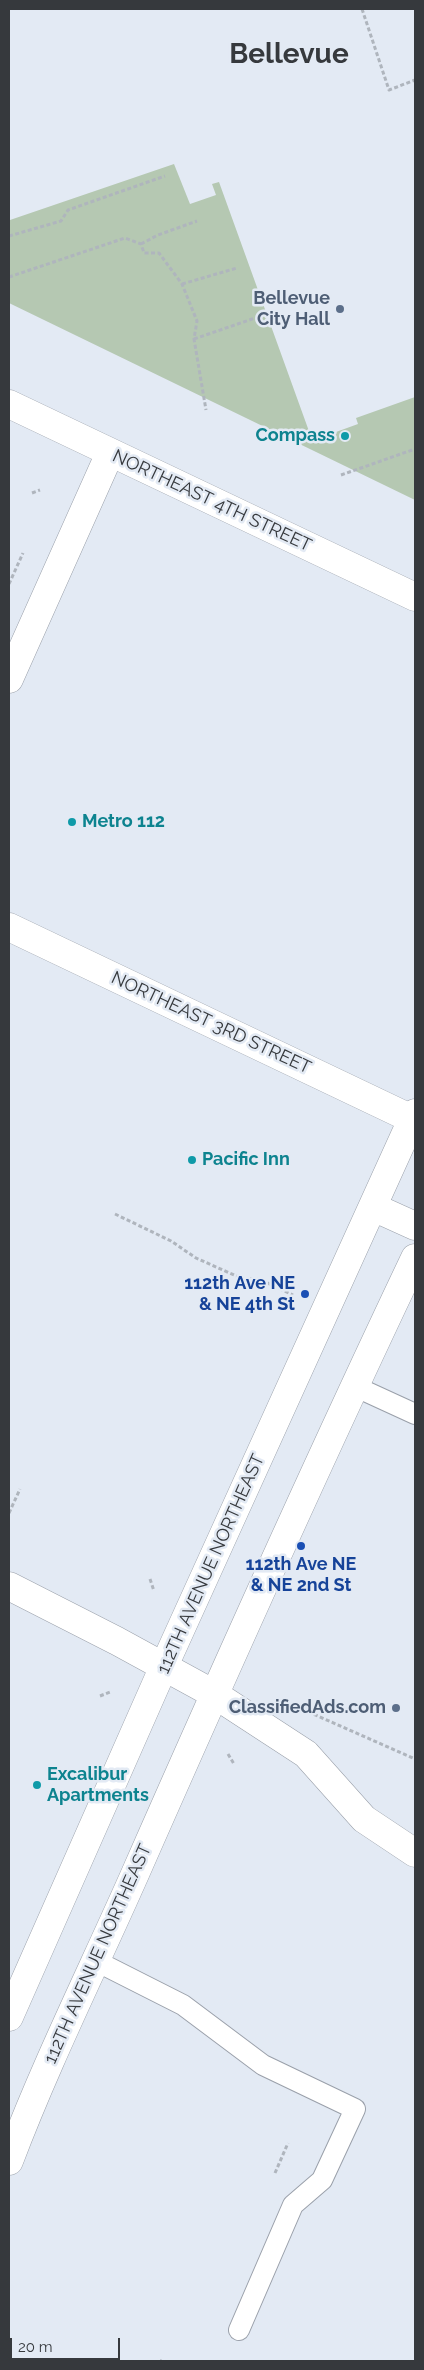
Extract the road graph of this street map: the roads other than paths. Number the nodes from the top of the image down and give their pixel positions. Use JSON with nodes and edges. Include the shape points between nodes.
{"nodes":[{"id":1,"x":9,"y":404,"type":"edge"},
{"id":2,"x":110,"y":453,"type":"junction"},
{"id":3,"x":415,"y":596,"type":"edge"},
{"id":4,"x":9,"y":679,"type":"edge"},
{"id":5,"x":9,"y":927,"type":"edge"},
{"id":6,"x":414,"y":1116,"type":"edge"},
{"id":7,"x":373,"y":1207,"type":"junction"},
{"id":8,"x":415,"y":1226,"type":"edge"},
{"id":9,"x":415,"y":1258,"type":"edge"},
{"id":10,"x":354,"y":1386,"type":"junction"},
{"id":11,"x":415,"y":1414,"type":"edge"},
{"id":12,"x":9,"y":1586,"type":"edge"},
{"id":13,"x":164,"y":1666,"type":"junction"},
{"id":14,"x":214,"y":1694,"type":"junction"},
{"id":15,"x":415,"y":1853,"type":"edge"},
{"id":16,"x":96,"y":1961,"type":"junction"},
{"id":17,"x":9,"y":2016,"type":"edge"},
{"id":18,"x":9,"y":2160,"type":"edge"},
{"id":19,"x":239,"y":2330,"type":"dead end"}],
"edges":[{"from":1,"to":2,"type":"main road","name":"NORTHEAST 4TH STREET"},
{"from":2,"to":3,"type":"main road","name":"NORTHEAST 4TH STREET"},
{"from":2,"to":4,"type":"main road"},
{"from":5,"to":6,"type":"main road","name":"NORTHEAST 3RD STREET"},
{"from":6,"to":7,"type":"main road","name":"112TH AVENUE NORTHEAST"},
{"from":7,"to":8,"type":"main road"},
{"from":7,"to":13,"type":"main road","name":"112TH AVENUE NORTHEAST"},
{"from":9,"to":10,"type":"main road","name":"112TH AVENUE NORTHEAST"},
{"from":10,"to":11,"type":"lane"},
{"from":10,"to":14,"type":"main road","name":"112TH AVENUE NORTHEAST"},
{"from":12,"to":13,"type":"main road"},
{"from":13,"to":14,"type":"main road"},
{"from":13,"to":17,"type":"main road","name":"112TH AVENUE NORTHEAST"},
{"from":14,"to":15,"type":"main road","via":[[306,1754],[364,1819]]},
{"from":14,"to":16,"type":"main road","name":"112TH AVENUE NORTHEAST"},
{"from":16,"to":18,"type":"main road","name":"112TH AVENUE NORTHEAST","via":[[32,2098]]},
{"from":16,"to":19,"type":"lane","via":[[183,2004],[263,2065],[355,2108],[322,2180],[293,2205]]}]}
